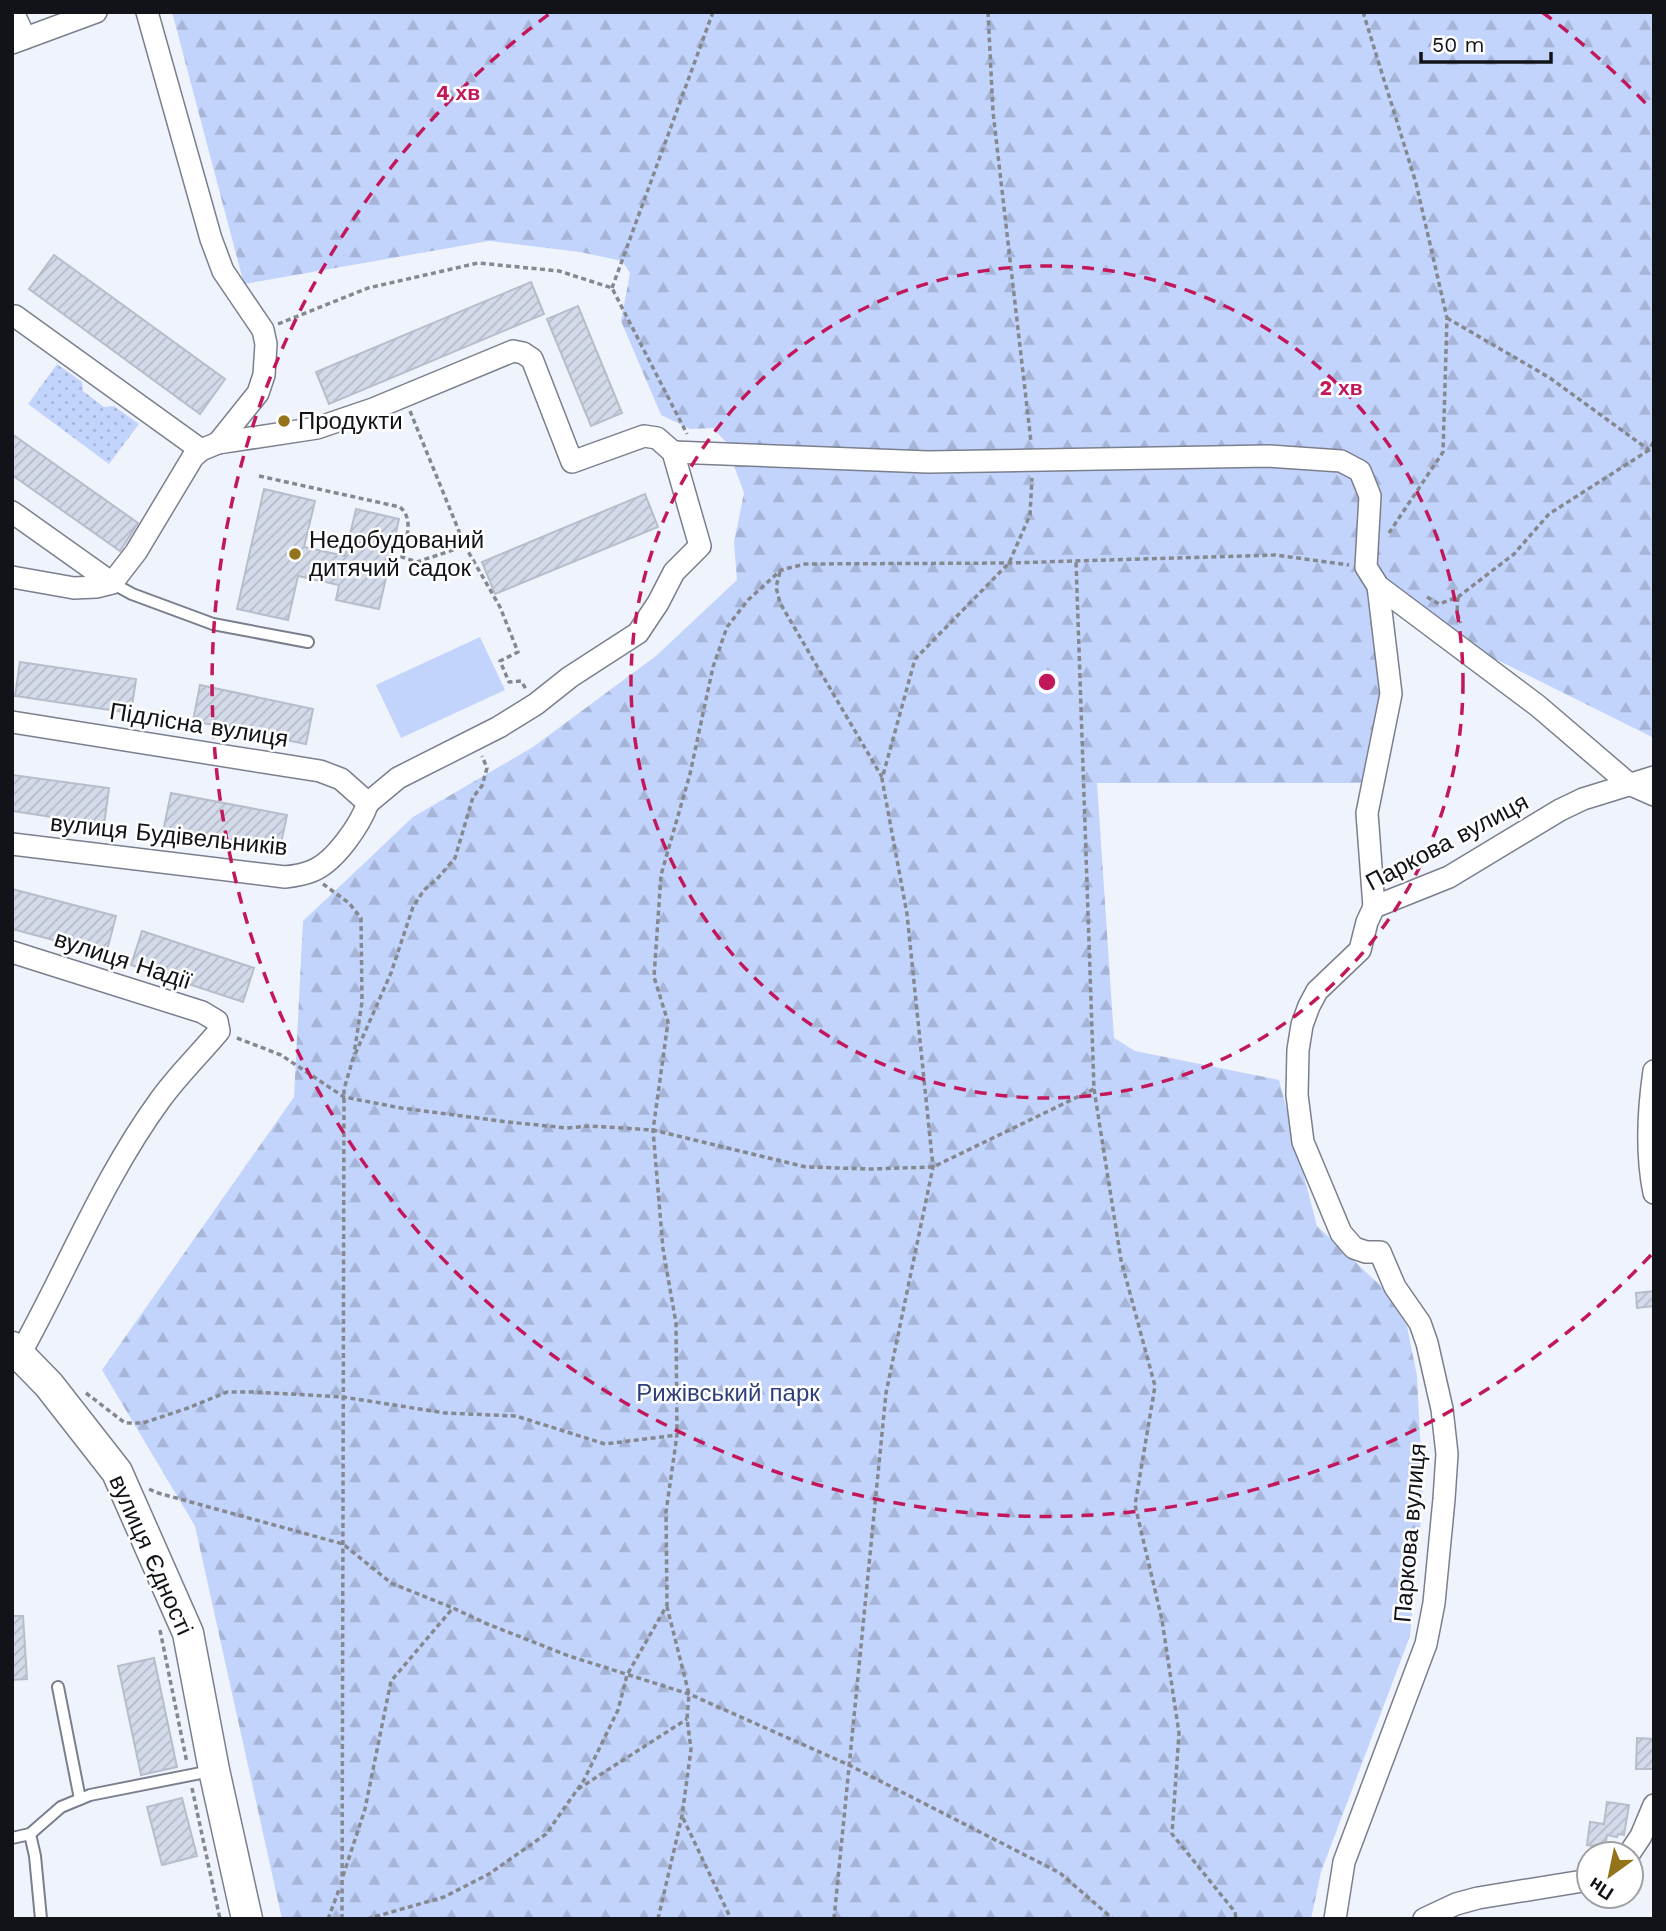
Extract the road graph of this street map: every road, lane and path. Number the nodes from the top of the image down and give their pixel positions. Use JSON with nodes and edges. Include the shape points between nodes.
{"nodes":[{"id":1,"x":13,"y":12,"type":"edge"},
{"id":2,"x":96,"y":12,"type":"edge"},
{"id":3,"x":147,"y":12,"type":"edge"},
{"id":4,"x":713,"y":12,"type":"edge"},
{"id":5,"x":988,"y":12,"type":"edge"},
{"id":6,"x":1363,"y":12,"type":"edge"},
{"id":7,"x":19,"y":40,"type":"edge"},
{"id":8,"x":612,"y":288,"type":"junction"},
{"id":9,"x":15,"y":316,"type":"dead end"},
{"id":10,"x":1447,"y":318,"type":"junction"},
{"id":11,"x":263,"y":330,"type":"junction"},
{"id":12,"x":404,"y":396,"type":"junction"},
{"id":13,"x":1654,"y":441,"type":"edge"},
{"id":14,"x":210,"y":447,"type":"junction"},
{"id":15,"x":1649,"y":450,"type":"junction"},
{"id":16,"x":673,"y":452,"type":"junction"},
{"id":17,"x":696,"y":452,"type":"junction"},
{"id":18,"x":1032,"y":461,"type":"junction"},
{"id":19,"x":259,"y":476,"type":"dead end"},
{"id":20,"x":12,"y":512,"type":"edge"},
{"id":21,"x":465,"y":546,"type":"junction"},
{"id":22,"x":1076,"y":561,"type":"junction"},
{"id":23,"x":1009,"y":563,"type":"junction"},
{"id":24,"x":1366,"y":567,"type":"junction"},
{"id":25,"x":781,"y":570,"type":"junction"},
{"id":26,"x":12,"y":577,"type":"edge"},
{"id":27,"x":112,"y":583,"type":"junction"},
{"id":28,"x":1378,"y":586,"type":"junction"},
{"id":29,"x":1426,"y":597,"type":"dead end"},
{"id":30,"x":308,"y":642,"type":"dead end"},
{"id":31,"x":521,"y":681,"type":"dead end"},
{"id":32,"x":12,"y":722,"type":"edge"},
{"id":33,"x":478,"y":737,"type":"junction"},
{"id":34,"x":1654,"y":778,"type":"edge"},
{"id":35,"x":882,"y":779,"type":"junction"},
{"id":36,"x":1629,"y":783,"type":"junction"},
{"id":37,"x":1654,"y":795,"type":"edge"},
{"id":38,"x":368,"y":803,"type":"junction"},
{"id":39,"x":12,"y":844,"type":"edge"},
{"id":40,"x":316,"y":870,"type":"junction"},
{"id":41,"x":1374,"y":907,"type":"junction"},
{"id":42,"x":12,"y":952,"type":"edge"},
{"id":43,"x":218,"y":1026,"type":"junction"},
{"id":44,"x":353,"y":1059,"type":"junction"},
{"id":45,"x":1654,"y":1072,"type":"edge"},
{"id":46,"x":1094,"y":1089,"type":"junction"},
{"id":47,"x":344,"y":1097,"type":"junction"},
{"id":48,"x":653,"y":1130,"type":"junction"},
{"id":49,"x":933,"y":1167,"type":"junction"},
{"id":50,"x":1654,"y":1193,"type":"edge"},
{"id":51,"x":16,"y":1350,"type":"edge"},
{"id":52,"x":81,"y":1389,"type":"dead end"},
{"id":53,"x":343,"y":1397,"type":"junction"},
{"id":54,"x":677,"y":1435,"type":"junction"},
{"id":55,"x":148,"y":1488,"type":"dead end"},
{"id":56,"x":343,"y":1544,"type":"junction"},
{"id":57,"x":667,"y":1605,"type":"junction"},
{"id":58,"x":453,"y":1608,"type":"junction"},
{"id":59,"x":159,"y":1620,"type":"dead end"},
{"id":60,"x":627,"y":1675,"type":"junction"},
{"id":61,"x":58,"y":1687,"type":"dead end"},
{"id":62,"x":689,"y":1693,"type":"junction"},
{"id":63,"x":687,"y":1719,"type":"junction"},
{"id":64,"x":849,"y":1765,"type":"junction"},
{"id":65,"x":202,"y":1773,"type":"junction"},
{"id":66,"x":577,"y":1790,"type":"junction"},
{"id":67,"x":80,"y":1799,"type":"junction"},
{"id":68,"x":682,"y":1816,"type":"junction"},
{"id":69,"x":1652,"y":1816,"type":"edge"},
{"id":70,"x":30,"y":1834,"type":"junction"},
{"id":71,"x":12,"y":1838,"type":"edge"},
{"id":72,"x":1639,"y":1840,"type":"edge"},
{"id":73,"x":342,"y":1881,"type":"junction"},
{"id":74,"x":1575,"y":1883,"type":"edge"},
{"id":75,"x":41,"y":1919,"type":"edge"},
{"id":76,"x":220,"y":1919,"type":"edge"},
{"id":77,"x":247,"y":1919,"type":"edge"},
{"id":78,"x":328,"y":1919,"type":"edge"},
{"id":79,"x":342,"y":1919,"type":"edge"},
{"id":80,"x":367,"y":1919,"type":"edge"},
{"id":81,"x":658,"y":1919,"type":"edge"},
{"id":82,"x":731,"y":1919,"type":"edge"},
{"id":83,"x":834,"y":1919,"type":"edge"},
{"id":84,"x":1113,"y":1919,"type":"edge"},
{"id":85,"x":1236,"y":1919,"type":"edge"},
{"id":86,"x":1335,"y":1919,"type":"edge"},
{"id":87,"x":1424,"y":1919,"type":"edge"}],
"edges":[{"from":1,"to":7,"type":"street"},
{"from":2,"to":7,"type":"street"},
{"from":3,"to":11,"type":"street","via":[[211,239],[223,271]]},
{"from":4,"to":8,"type":"path"},
{"from":5,"to":18,"type":"path","via":[[993,112]]},
{"from":6,"to":10,"type":"path","via":[[1416,184]]},
{"from":8,"to":11,"type":"path","via":[[559,271],[478,263],[368,288]]},
{"from":8,"to":17,"type":"path"},
{"from":9,"to":14,"type":"street"},
{"from":10,"to":15,"type":"path","via":[[1550,378]]},
{"from":10,"to":24,"type":"path","via":[[1443,452]]},
{"from":11,"to":14,"type":"street","via":[[264,375],[258,393]]},
{"from":12,"to":14,"type":"street","via":[[317,428]]},
{"from":12,"to":16,"type":"street","via":[[513,351],[523,353],[532,359],[572,462],[644,436],[657,438]]},
{"from":12,"to":21,"type":"path"},
{"from":13,"to":15,"type":"path"},
{"from":14,"to":27,"type":"street","via":[[193,457]]},
{"from":15,"to":29,"type":"path","via":[[1549,514],[1514,554],[1458,597],[1439,604]]},
{"from":16,"to":17,"type":"street"},
{"from":16,"to":33,"type":"street","via":[[700,546],[674,572],[638,633],[536,704]]},
{"from":17,"to":18,"type":"street","via":[[928,462]]},
{"from":18,"to":23,"type":"path","via":[[1030,515]]},
{"from":18,"to":24,"type":"street","via":[[1268,456],[1341,461],[1360,471],[1370,496]]},
{"from":19,"to":21,"type":"path","via":[[400,507],[408,520],[402,557],[417,562]]},
{"from":20,"to":27,"type":"street"},
{"from":21,"to":31,"type":"path","via":[[518,652],[500,661],[509,682]]},
{"from":22,"to":23,"type":"path"},
{"from":22,"to":24,"type":"path","via":[[1275,555]]},
{"from":22,"to":46,"type":"path"},
{"from":23,"to":25,"type":"path","via":[[805,564]]},
{"from":23,"to":35,"type":"path","via":[[915,659]]},
{"from":24,"to":28,"type":"street"},
{"from":25,"to":35,"type":"path","via":[[776,587],[780,603]]},
{"from":25,"to":48,"type":"path","via":[[727,627],[661,875],[654,977],[668,1022]]},
{"from":26,"to":27,"type":"street","via":[[74,588]]},
{"from":27,"to":30,"type":"lane","via":[[213,624]]},
{"from":28,"to":36,"type":"street","via":[[1538,706]]},
{"from":28,"to":41,"type":"street","via":[[1391,694],[1367,813]]},
{"from":32,"to":38,"type":"street","name":"Підлісна вулиця","via":[[320,771],[341,779]]},
{"from":33,"to":38,"type":"street","via":[[398,778]]},
{"from":33,"to":44,"type":"path","via":[[487,768],[455,858],[413,907],[391,973]]},
{"from":34,"to":36,"type":"street","name":"Паркова вулиця"},
{"from":35,"to":49,"type":"path","via":[[906,914]]},
{"from":36,"to":37,"type":"street"},
{"from":36,"to":41,"type":"street","name":"Паркова вулиця","via":[[1560,810],[1449,877]]},
{"from":38,"to":40,"type":"street","name":"вулиця Будівельників","via":[[358,827]]},
{"from":39,"to":40,"type":"street","name":"вулиця Будівельників","via":[[285,877]]},
{"from":40,"to":44,"type":"path","via":[[317,878],[361,918],[362,1002]]},
{"from":41,"to":86,"type":"street","name":"Паркова вулиця","via":[[1360,950],[1317,991],[1302,1025],[1297,1095],[1300,1120],[1308,1154],[1341,1233],[1354,1248],[1380,1252],[1395,1287],[1420,1323],[1434,1372],[1447,1454],[1426,1644],[1344,1862]]},
{"from":42,"to":43,"type":"street","name":"вулиця Надії","via":[[202,1012]]},
{"from":43,"to":47,"type":"path","via":[[281,1055]]},
{"from":43,"to":51,"type":"street","via":[[146,1122],[106,1188],[52,1296]]},
{"from":44,"to":47,"type":"path"},
{"from":45,"to":50,"type":"street","via":[[1649,1142]]},
{"from":46,"to":49,"type":"path"},
{"from":46,"to":85,"type":"path","via":[[1121,1259],[1155,1386],[1135,1505],[1162,1620],[1179,1733],[1172,1834]]},
{"from":47,"to":48,"type":"path","via":[[508,1122]]},
{"from":47,"to":53,"type":"path"},
{"from":48,"to":49,"type":"path","via":[[806,1167]]},
{"from":48,"to":54,"type":"path","via":[[663,1249],[676,1323]]},
{"from":49,"to":64,"type":"path","via":[[886,1393]]},
{"from":51,"to":65,"type":"street","name":"вулиця Єдності","via":[[117,1472],[188,1633]]},
{"from":52,"to":53,"type":"path","via":[[125,1423],[143,1423],[227,1392]]},
{"from":53,"to":54,"type":"path","via":[[445,1413],[516,1416],[605,1444]]},
{"from":53,"to":56,"type":"path"},
{"from":54,"to":57,"type":"path","via":[[666,1512]]},
{"from":55,"to":56,"type":"path"},
{"from":56,"to":58,"type":"path","via":[[391,1583]]},
{"from":56,"to":73,"type":"path"},
{"from":57,"to":60,"type":"path"},
{"from":57,"to":62,"type":"path"},
{"from":58,"to":60,"type":"path"},
{"from":58,"to":73,"type":"path","via":[[391,1681],[365,1809]]},
{"from":59,"to":65,"type":"path"},
{"from":60,"to":62,"type":"path"},
{"from":60,"to":66,"type":"path","via":[[618,1710]]},
{"from":61,"to":67,"type":"lane"},
{"from":62,"to":63,"type":"path"},
{"from":62,"to":64,"type":"path"},
{"from":63,"to":66,"type":"path"},
{"from":63,"to":68,"type":"path","via":[[691,1749]]},
{"from":64,"to":83,"type":"path"},
{"from":64,"to":84,"type":"path","via":[[1060,1873]]},
{"from":65,"to":67,"type":"lane"},
{"from":65,"to":76,"type":"path"},
{"from":65,"to":77,"type":"street","name":"вулиця Єдності"},
{"from":66,"to":80,"type":"path","via":[[546,1834],[489,1874],[444,1897]]},
{"from":67,"to":70,"type":"lane","via":[[61,1807]]},
{"from":68,"to":81,"type":"path"},
{"from":68,"to":82,"type":"path"},
{"from":69,"to":72,"type":"street"},
{"from":70,"to":71,"type":"lane"},
{"from":70,"to":75,"type":"lane"},
{"from":73,"to":78,"type":"path"},
{"from":73,"to":79,"type":"path"},
{"from":74,"to":87,"type":"street","via":[[1478,1898]]}]}
